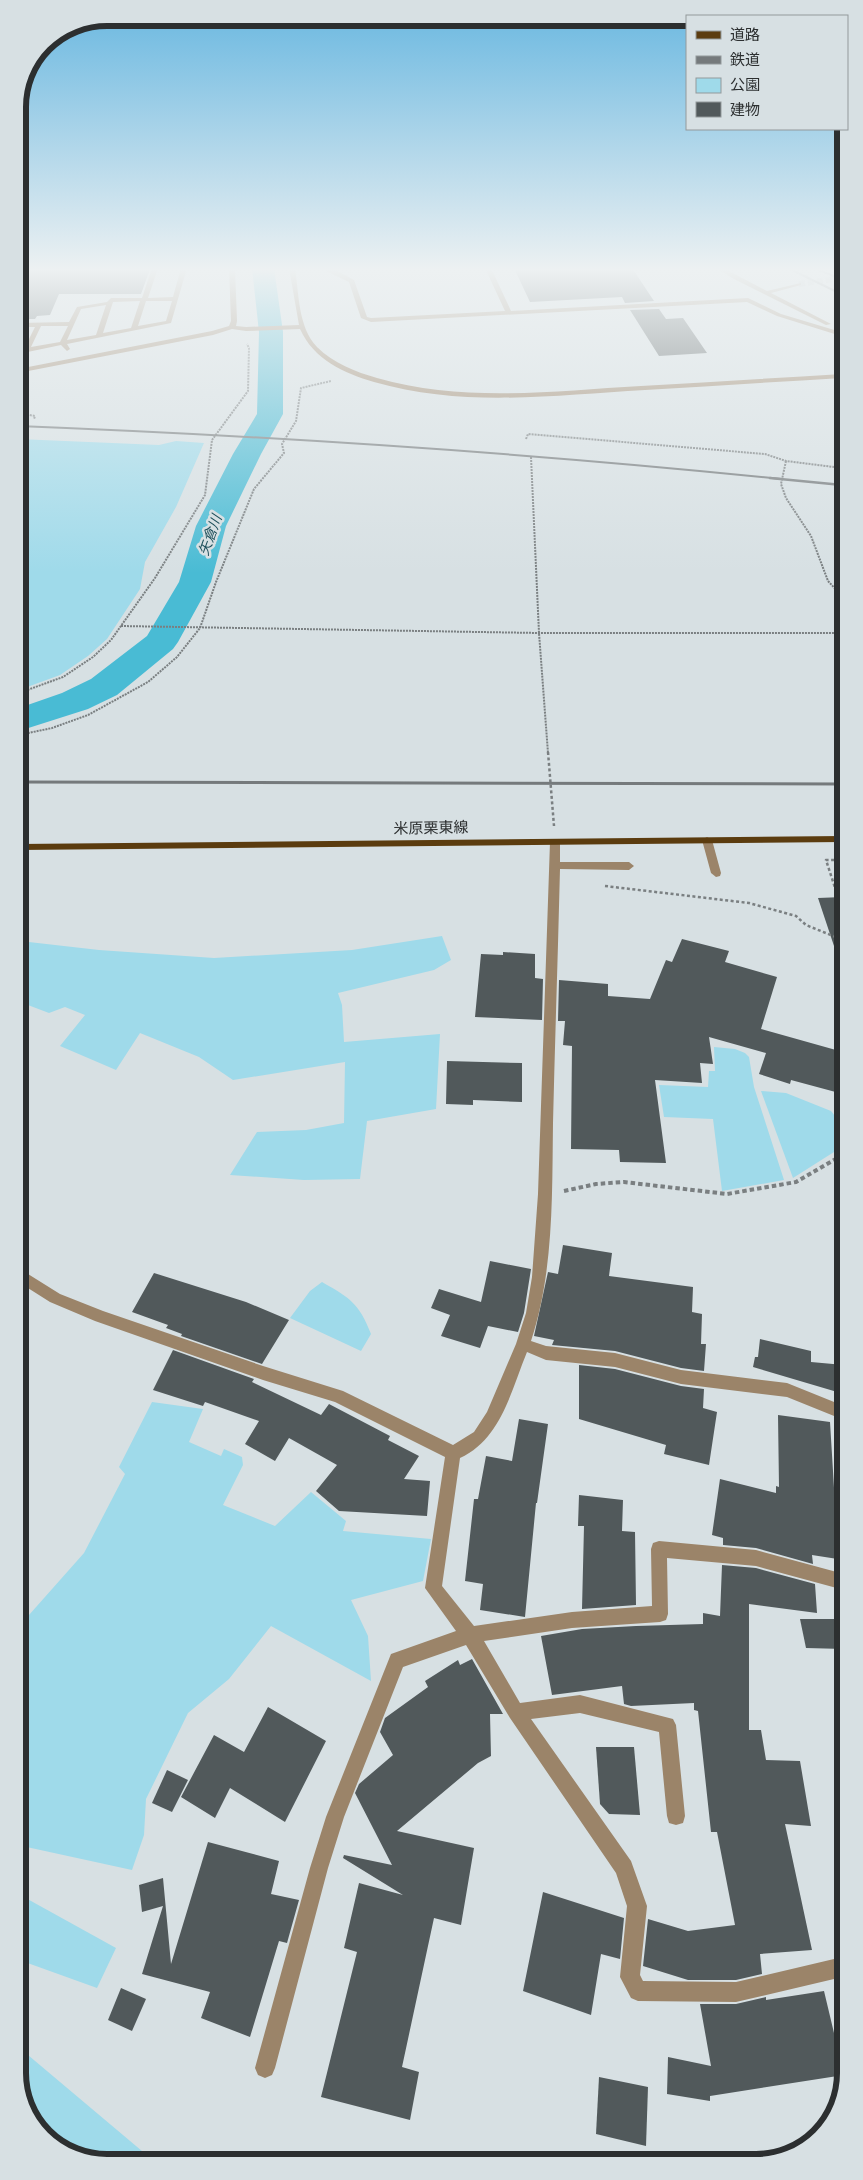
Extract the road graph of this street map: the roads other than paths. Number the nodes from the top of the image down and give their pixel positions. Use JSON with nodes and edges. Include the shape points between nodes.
{"nodes":[{"id":1,"x":350,"y":370,"type":"edge"},
{"id":2,"x":837,"y":376,"type":"edge"},
{"id":3,"x":837,"y":839,"type":"edge"},
{"id":4,"x":707,"y":840,"type":"junction"},
{"id":5,"x":555,"y":842,"type":"junction"},
{"id":6,"x":26,"y":847,"type":"edge"},
{"id":7,"x":555,"y":865,"type":"junction"},
{"id":8,"x":629,"y":866,"type":"dead end"},
{"id":9,"x":716,"y":873,"type":"dead end"},
{"id":10,"x":26,"y":1279,"type":"edge"},
{"id":11,"x":522,"y":1344,"type":"junction"},
{"id":12,"x":837,"y":1410,"type":"edge"},
{"id":13,"x":453,"y":1453,"type":"junction"},
{"id":14,"x":837,"y":1580,"type":"edge"},
{"id":15,"x":470,"y":1635,"type":"junction"},
{"id":16,"x":516,"y":1712,"type":"junction"},
{"id":17,"x":676,"y":1816,"type":"dead end"},
{"id":18,"x":834,"y":1969,"type":"dead end"},
{"id":19,"x":265,"y":2068,"type":"dead end"}],
"edges":[{"from":1,"to":2,"type":"street","via":[[400,387],[491,396]]},
{"from":3,"to":4,"type":"main road","name":"米原栗東線"},
{"from":4,"to":5,"type":"main road","name":"米原栗東線"},
{"from":4,"to":9,"type":"street"},
{"from":5,"to":6,"type":"main road","name":"米原栗東線"},
{"from":5,"to":7,"type":"street"},
{"from":7,"to":8,"type":"street"},
{"from":7,"to":11,"type":"street","via":[[545,1194],[539,1277]]},
{"from":10,"to":13,"type":"street","via":[[55,1298],[100,1316],[338,1396]]},
{"from":11,"to":12,"type":"street","via":[[546,1353],[615,1360],[718,1383],[787,1390]]},
{"from":11,"to":13,"type":"street","via":[[493,1417],[479,1437],[466,1448]]},
{"from":13,"to":15,"type":"street","via":[[434,1588]]},
{"from":14,"to":15,"type":"street","via":[[756,1558],[659,1548],[660,1614],[572,1620]]},
{"from":15,"to":16,"type":"street"},
{"from":15,"to":19,"type":"street","via":[[397,1660],[334,1817]]},
{"from":16,"to":17,"type":"street","via":[[580,1704],[666,1725]]},
{"from":16,"to":18,"type":"street","via":[[624,1868],[637,1906],[630,1976],[638,1990],[736,1992]]}]}
